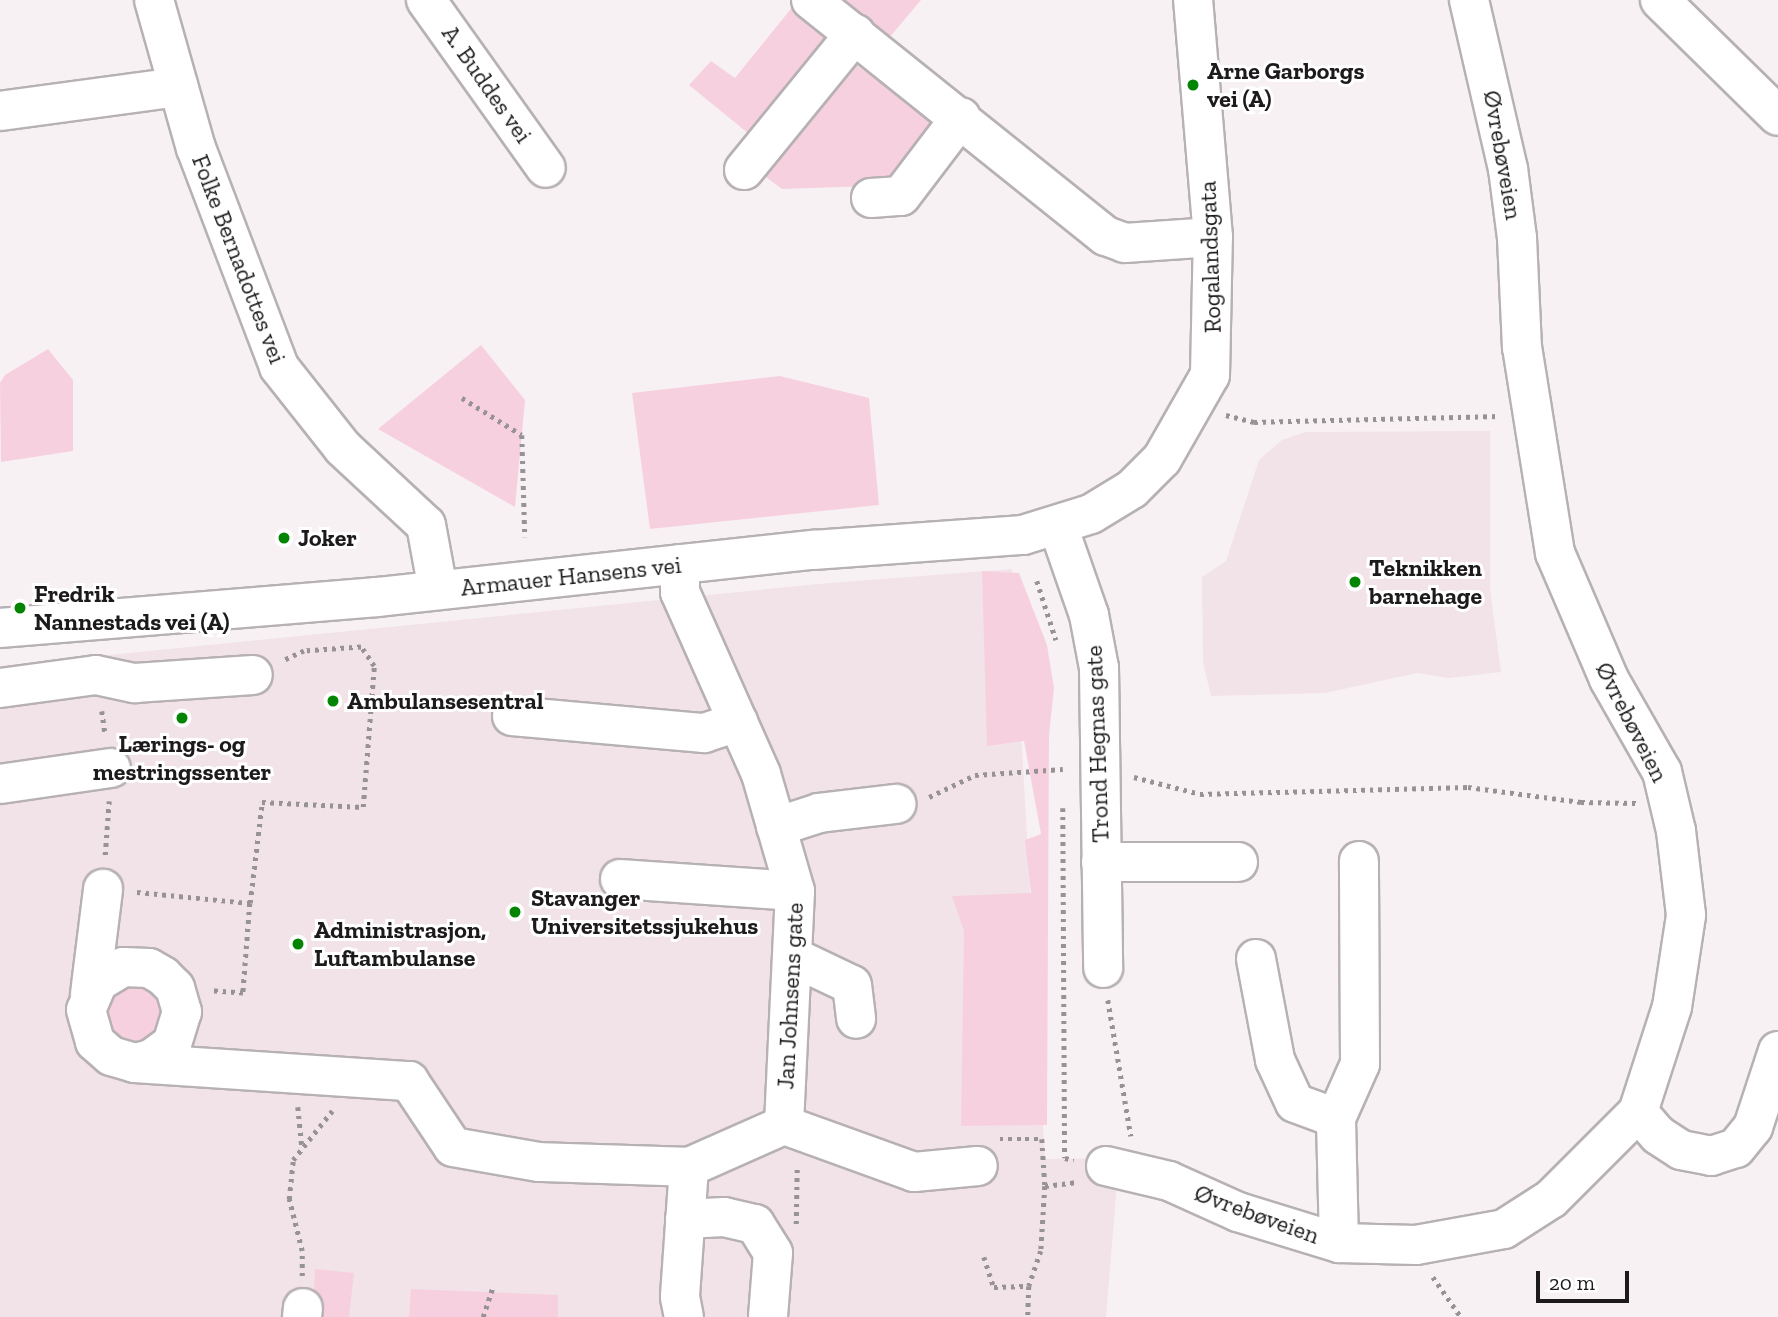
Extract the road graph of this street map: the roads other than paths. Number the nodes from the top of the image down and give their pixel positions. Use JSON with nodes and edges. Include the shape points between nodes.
{"nodes":[{"id":1,"x":154,"y":0,"type":"edge"},
{"id":2,"x":426,"y":0,"type":"edge"},
{"id":3,"x":811,"y":0,"type":"edge"},
{"id":4,"x":1193,"y":0,"type":"edge"},
{"id":5,"x":1469,"y":0,"type":"edge"},
{"id":6,"x":1660,"y":0,"type":"edge"},
{"id":7,"x":855,"y":34,"type":"junction"},
{"id":8,"x":178,"y":87,"type":"junction"},
{"id":9,"x":0,"y":111,"type":"edge"},
{"id":10,"x":1778,"y":116,"type":"edge"},
{"id":11,"x":961,"y":117,"type":"junction"},
{"id":12,"x":546,"y":168,"type":"dead end"},
{"id":13,"x":744,"y":170,"type":"dead end"},
{"id":14,"x":871,"y":198,"type":"dead end"},
{"id":15,"x":1213,"y":236,"type":"junction"},
{"id":16,"x":1132,"y":489,"type":"joint"},
{"id":17,"x":1058,"y":526,"type":"junction"},
{"id":18,"x":680,"y":564,"type":"junction"},
{"id":19,"x":438,"y":590,"type":"junction"},
{"id":20,"x":89,"y":619,"type":"junction"},
{"id":21,"x":0,"y":628,"type":"edge"},
{"id":22,"x":96,"y":675,"type":"junction"},
{"id":23,"x":253,"y":675,"type":"road end"},
{"id":24,"x":0,"y":688,"type":"edge"},
{"id":25,"x":512,"y":716,"type":"dead end"},
{"id":26,"x":738,"y":722,"type":"junction"},
{"id":27,"x":111,"y":768,"type":"road end"},
{"id":28,"x":0,"y":784,"type":"edge"},
{"id":29,"x":896,"y":804,"type":"dead end"},
{"id":30,"x":776,"y":827,"type":"junction"},
{"id":31,"x":1359,"y":861,"type":"dead end"},
{"id":32,"x":1101,"y":862,"type":"junction"},
{"id":33,"x":1238,"y":862,"type":"dead end"},
{"id":34,"x":620,"y":879,"type":"dead end"},
{"id":35,"x":103,"y":889,"type":"road end"},
{"id":36,"x":795,"y":891,"type":"junction"},
{"id":37,"x":793,"y":957,"type":"junction"},
{"id":38,"x":1256,"y":959,"type":"dead end"},
{"id":39,"x":1102,"y":968,"type":"road end"},
{"id":40,"x":90,"y":994,"type":"junction"},
{"id":41,"x":856,"y":1019,"type":"dead end"},
{"id":42,"x":1778,"y":1051,"type":"edge"},
{"id":43,"x":135,"y":1063,"type":"junction"},
{"id":44,"x":1638,"y":1112,"type":"junction"},
{"id":45,"x":1336,"y":1118,"type":"junction"},
{"id":46,"x":784,"y":1125,"type":"junction"},
{"id":47,"x":990,"y":1151,"type":"road end"},
{"id":48,"x":689,"y":1167,"type":"junction"},
{"id":49,"x":1122,"y":1170,"type":"road end"},
{"id":50,"x":685,"y":1219,"type":"junction"},
{"id":51,"x":1339,"y":1243,"type":"junction"},
{"id":52,"x":684,"y":1317,"type":"edge"},
{"id":53,"x":768,"y":1317,"type":"edge"}],
"edges":[{"from":1,"to":8,"type":"street","name":"Folke Bernadottes vei"},
{"from":2,"to":12,"type":"street","name":"A. Buddes vei"},
{"from":3,"to":7,"type":"street"},
{"from":4,"to":15,"type":"street","name":"Rogalandsgata"},
{"from":5,"to":44,"type":"street","name":"Øvrebøveien","via":[[1508,169],[1532,415],[1555,553],[1609,680],[1662,772],[1684,872],[1681,962]]},
{"from":6,"to":10,"type":"street"},
{"from":7,"to":11,"type":"street"},
{"from":7,"to":13,"type":"street"},
{"from":8,"to":9,"type":"street"},
{"from":8,"to":19,"type":"street","name":"Folke Bernadottes vei","via":[[244,283],[279,367],[343,448],[426,525]]},
{"from":11,"to":14,"type":"street","via":[[901,196]]},
{"from":11,"to":15,"type":"street","via":[[1106,236],[1125,243]]},
{"from":15,"to":16,"type":"street","name":"Rogalandsgata","via":[[1210,376],[1162,459]]},
{"from":16,"to":17,"type":"street","name":"Armauer Hansens vei","via":[[1091,514]]},
{"from":17,"to":18,"type":"street","name":"Armauer Hansens vei","via":[[1023,535]]},
{"from":17,"to":32,"type":"street","name":"Trond Hegnas gate","via":[[1089,615],[1099,668]]},
{"from":18,"to":19,"type":"street","name":"Armauer Hansens vei"},
{"from":18,"to":26,"type":"street","name":"Jan Johnsens gate","via":[[680,592]]},
{"from":19,"to":20,"type":"street","name":"Armauer Hansens vei"},
{"from":20,"to":21,"type":"street","name":"Armauer Hansens vei"},
{"from":20,"to":22,"type":"street"},
{"from":22,"to":23,"type":"street","via":[[135,683]]},
{"from":22,"to":24,"type":"street"},
{"from":25,"to":26,"type":"street","via":[[704,733]]},
{"from":26,"to":30,"type":"street","name":"Jan Johnsens gate","via":[[761,774]]},
{"from":27,"to":28,"type":"street"},
{"from":29,"to":30,"type":"street","via":[[819,813]]},
{"from":30,"to":36,"type":"street","name":"Jan Johnsens gate"},
{"from":31,"to":45,"type":"street","via":[[1360,1064]]},
{"from":32,"to":33,"type":"street"},
{"from":32,"to":39,"type":"street","name":"Trond Hegnas gate"},
{"from":34,"to":36,"type":"street"},
{"from":35,"to":40,"type":"street"},
{"from":36,"to":37,"type":"street","name":"Jan Johnsens gate"},
{"from":37,"to":41,"type":"street","via":[[852,985]]},
{"from":37,"to":46,"type":"street","name":"Jan Johnsens gate"},
{"from":38,"to":45,"type":"street","via":[[1275,1060],[1294,1103]]},
{"from":40,"to":43,"type":"street","via":[[86,1019],[95,1042],[111,1056]]},
{"from":40,"to":43,"type":"street","via":[[98,982],[123,967],[149,968],[175,988],[182,1012],[180,1029],[166,1051]]},
{"from":42,"to":44,"type":"street","via":[[1753,1126],[1736,1148],[1711,1156],[1681,1150],[1658,1135]]},
{"from":43,"to":48,"type":"street","via":[[409,1081],[453,1147],[539,1162]]},
{"from":44,"to":51,"type":"street","name":"Øvrebøveien","via":[[1551,1199],[1504,1229],[1416,1245]]},
{"from":45,"to":51,"type":"street"},
{"from":46,"to":47,"type":"street","via":[[914,1172]]},
{"from":46,"to":48,"type":"street","name":"Jan Johnsens gate"},
{"from":48,"to":50,"type":"street"},
{"from":49,"to":51,"type":"street","name":"Øvrebøveien","via":[[1169,1181],[1286,1230]]},
{"from":50,"to":52,"type":"street","via":[[680,1297]]},
{"from":50,"to":53,"type":"street","via":[[724,1217],[755,1224],[773,1253]]}]}
